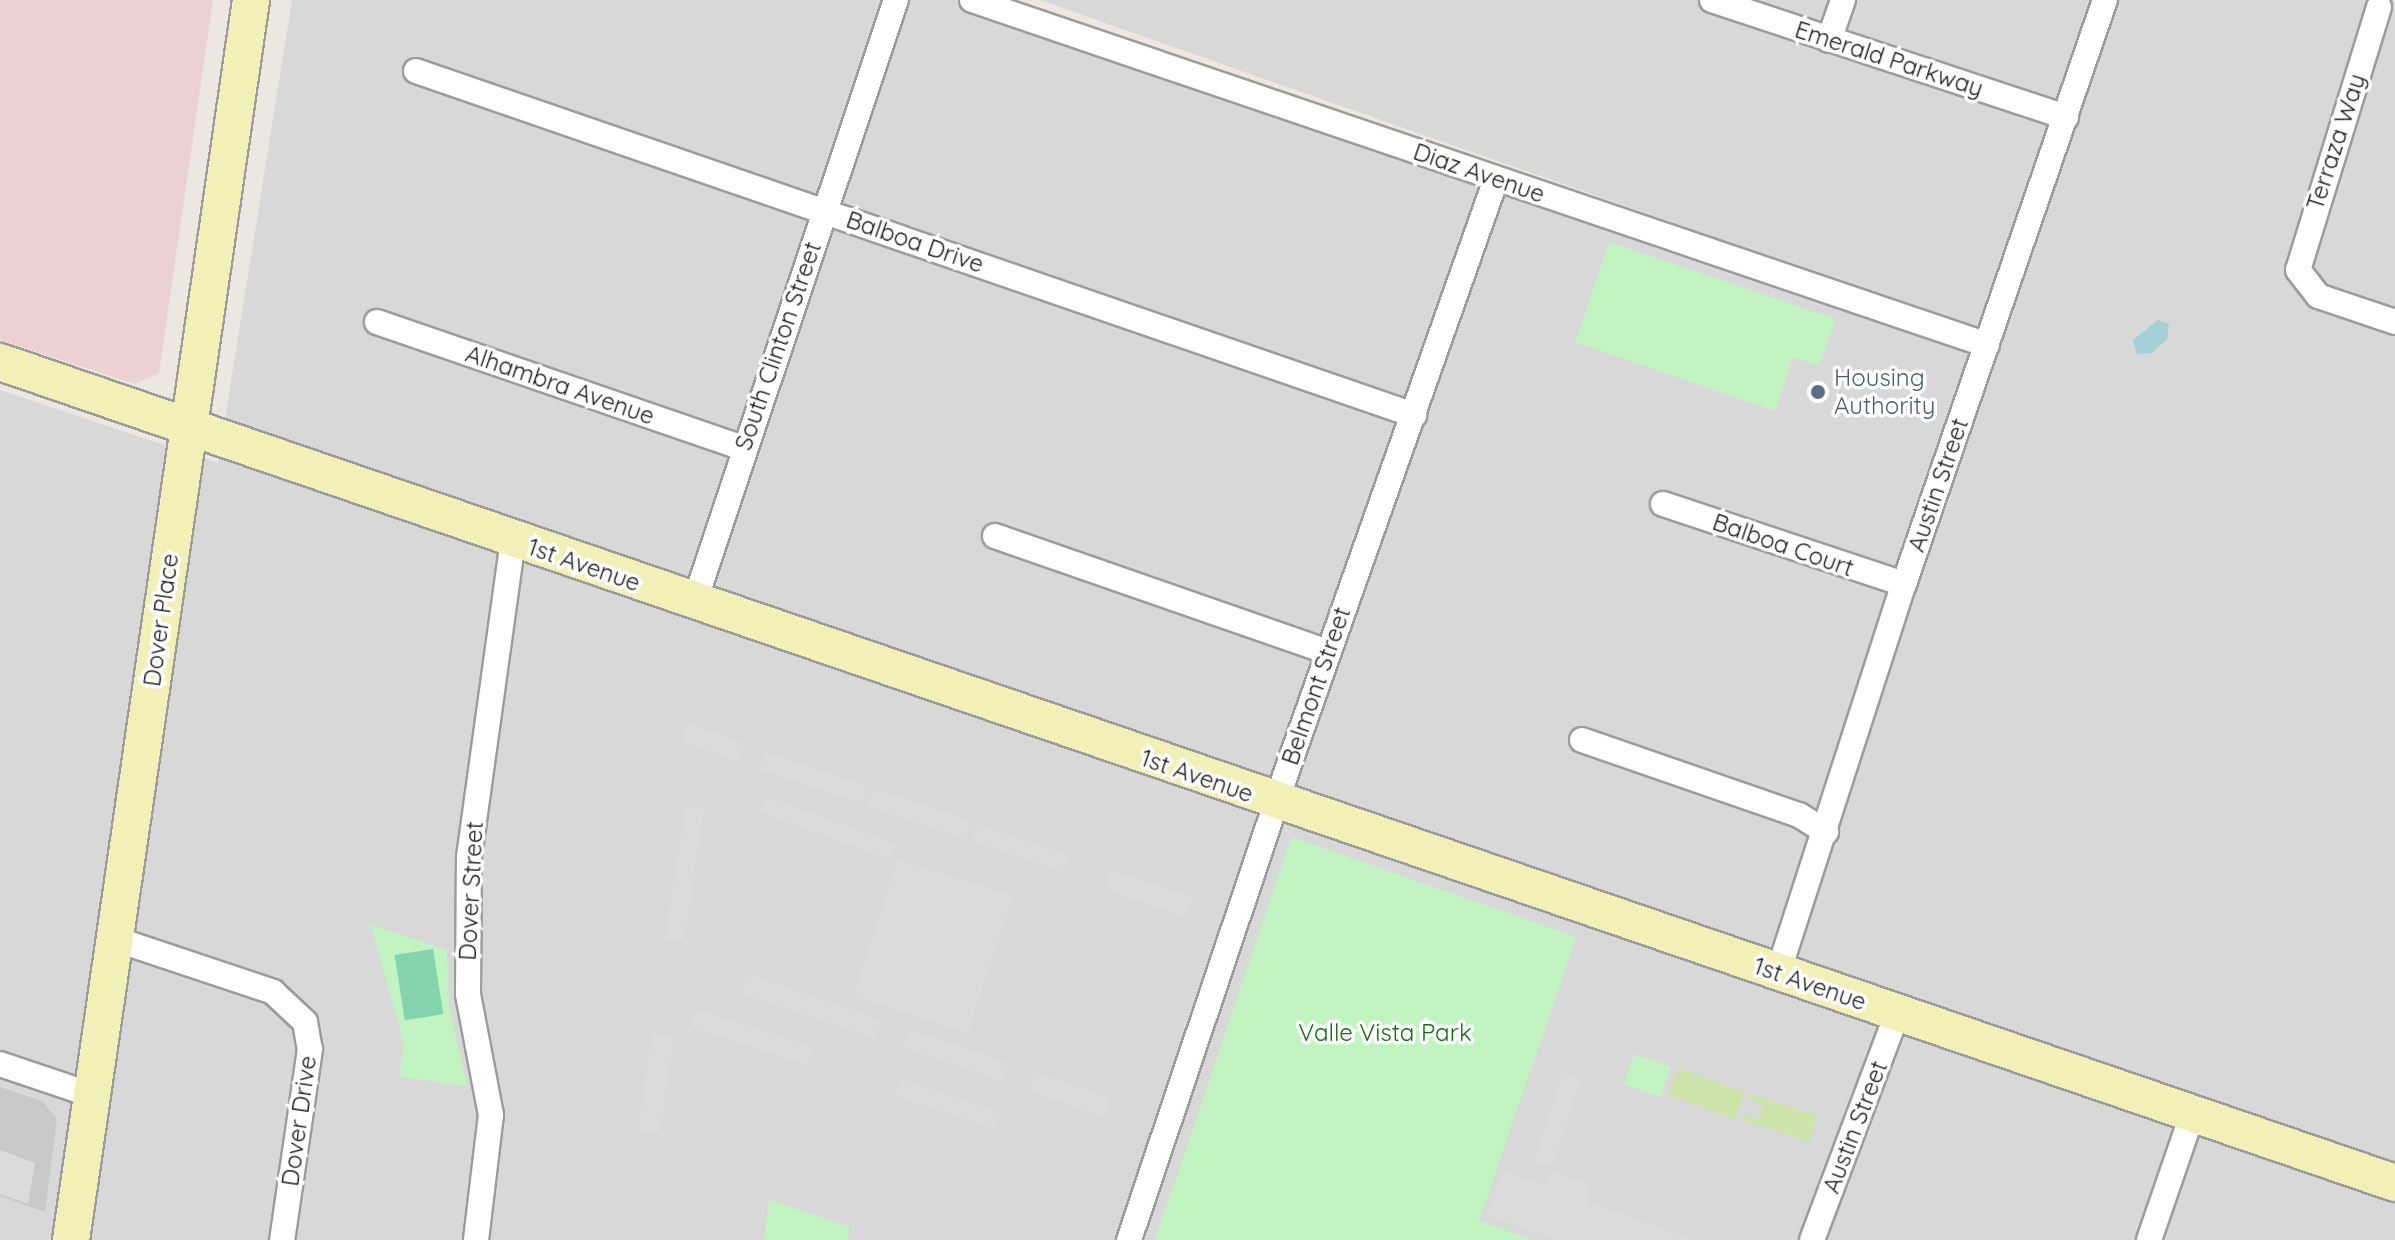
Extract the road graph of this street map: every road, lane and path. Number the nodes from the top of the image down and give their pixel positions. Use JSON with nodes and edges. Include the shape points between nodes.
{"nodes":[{"id":1,"x":251,"y":0,"type":"edge"},
{"id":2,"x":896,"y":0,"type":"edge"},
{"id":3,"x":972,"y":0,"type":"edge"},
{"id":4,"x":1712,"y":0,"type":"edge"},
{"id":5,"x":1843,"y":0,"type":"edge"},
{"id":6,"x":2105,"y":0,"type":"edge"},
{"id":7,"x":2378,"y":7,"type":"edge"},
{"id":8,"x":1829,"y":40,"type":"junction"},
{"id":9,"x":416,"y":71,"type":"dead end"},
{"id":10,"x":2066,"y":117,"type":"junction"},
{"id":11,"x":1496,"y":179,"type":"junction"},
{"id":12,"x":824,"y":211,"type":"junction"},
{"id":13,"x":377,"y":322,"type":"dead end"},
{"id":14,"x":2395,"y":322,"type":"edge"},
{"id":15,"x":1987,"y":345,"type":"junction"},
{"id":16,"x":0,"y":362,"type":"edge"},
{"id":17,"x":1414,"y":415,"type":"junction"},
{"id":18,"x":188,"y":430,"type":"junction"},
{"id":19,"x":743,"y":448,"type":"junction"},
{"id":20,"x":1663,"y":504,"type":"dead end"},
{"id":21,"x":995,"y":536,"type":"dead end"},
{"id":22,"x":513,"y":541,"type":"junction"},
{"id":23,"x":1904,"y":584,"type":"junction"},
{"id":24,"x":694,"y":603,"type":"junction"},
{"id":25,"x":1328,"y":652,"type":"junction"},
{"id":26,"x":1582,"y":740,"type":"dead end"},
{"id":27,"x":1276,"y":803,"type":"junction"},
{"id":28,"x":1826,"y":832,"type":"junction"},
{"id":29,"x":115,"y":939,"type":"junction"},
{"id":30,"x":1778,"y":973,"type":"junction"},
{"id":31,"x":1897,"y":1014,"type":"junction"},
{"id":32,"x":0,"y":1064,"type":"edge"},
{"id":33,"x":92,"y":1095,"type":"junction"},
{"id":34,"x":2192,"y":1115,"type":"junction"},
{"id":35,"x":2395,"y":1183,"type":"edge"},
{"id":36,"x":71,"y":1240,"type":"edge"},
{"id":37,"x":282,"y":1240,"type":"edge"},
{"id":38,"x":476,"y":1240,"type":"edge"},
{"id":39,"x":1129,"y":1240,"type":"edge"},
{"id":40,"x":1812,"y":1240,"type":"edge"},
{"id":41,"x":2149,"y":1240,"type":"edge"}],
"edges":[{"from":1,"to":18,"type":"street","name":"Dover Place"},
{"from":2,"to":12,"type":"street","name":"South Clinton Street"},
{"from":3,"to":11,"type":"street","name":"Diaz Avenue"},
{"from":4,"to":8,"type":"street","name":"Emerald Parkway"},
{"from":5,"to":8,"type":"street"},
{"from":6,"to":10,"type":"street","name":"Austin Street"},
{"from":7,"to":14,"type":"street","name":"Terraza Way","via":[[2300,254],[2300,277],[2318,296]]},
{"from":8,"to":10,"type":"street","name":"Emerald Parkway"},
{"from":9,"to":12,"type":"street","name":"Balboa Drive"},
{"from":10,"to":15,"type":"street","name":"Austin Street"},
{"from":11,"to":15,"type":"street","name":"Diaz Avenue"},
{"from":11,"to":17,"type":"street","name":"Belmont Street"},
{"from":12,"to":17,"type":"street","name":"Balboa Drive"},
{"from":12,"to":19,"type":"street","name":"South Clinton Street"},
{"from":13,"to":19,"type":"street","name":"Alhambra Avenue"},
{"from":15,"to":23,"type":"street","name":"Austin Street"},
{"from":16,"to":18,"type":"street","name":"1st Avenue"},
{"from":17,"to":25,"type":"street","name":"Belmont Street"},
{"from":18,"to":22,"type":"street","name":"1st Avenue"},
{"from":18,"to":29,"type":"street","name":"Dover Place"},
{"from":19,"to":24,"type":"street","name":"South Clinton Street"},
{"from":20,"to":23,"type":"street","name":"Balboa Court"},
{"from":21,"to":25,"type":"street"},
{"from":22,"to":24,"type":"street","name":"1st Avenue"},
{"from":22,"to":38,"type":"street","name":"Dover Street","via":[[469,857],[468,994],[492,1124]]},
{"from":23,"to":28,"type":"street","name":"Austin Street"},
{"from":24,"to":27,"type":"street","name":"1st Avenue"},
{"from":25,"to":27,"type":"street","name":"Belmont Street"},
{"from":26,"to":28,"type":"street","via":[[1799,815]]},
{"from":27,"to":30,"type":"street","name":"1st Avenue"},
{"from":27,"to":39,"type":"street","name":"Belmont Street"},
{"from":28,"to":30,"type":"street","name":"Austin Street"},
{"from":29,"to":33,"type":"street","name":"Dover Place"},
{"from":29,"to":37,"type":"street","name":"Dover Drive","via":[[273,992],[305,1022],[310,1049]]},
{"from":30,"to":31,"type":"street","name":"1st Avenue"},
{"from":31,"to":34,"type":"street","name":"1st Avenue"},
{"from":31,"to":40,"type":"street","name":"Austin Street"},
{"from":32,"to":33,"type":"street"},
{"from":33,"to":36,"type":"street","name":"Dover Place"},
{"from":34,"to":35,"type":"street","name":"1st Avenue"},
{"from":34,"to":41,"type":"street"}]}
